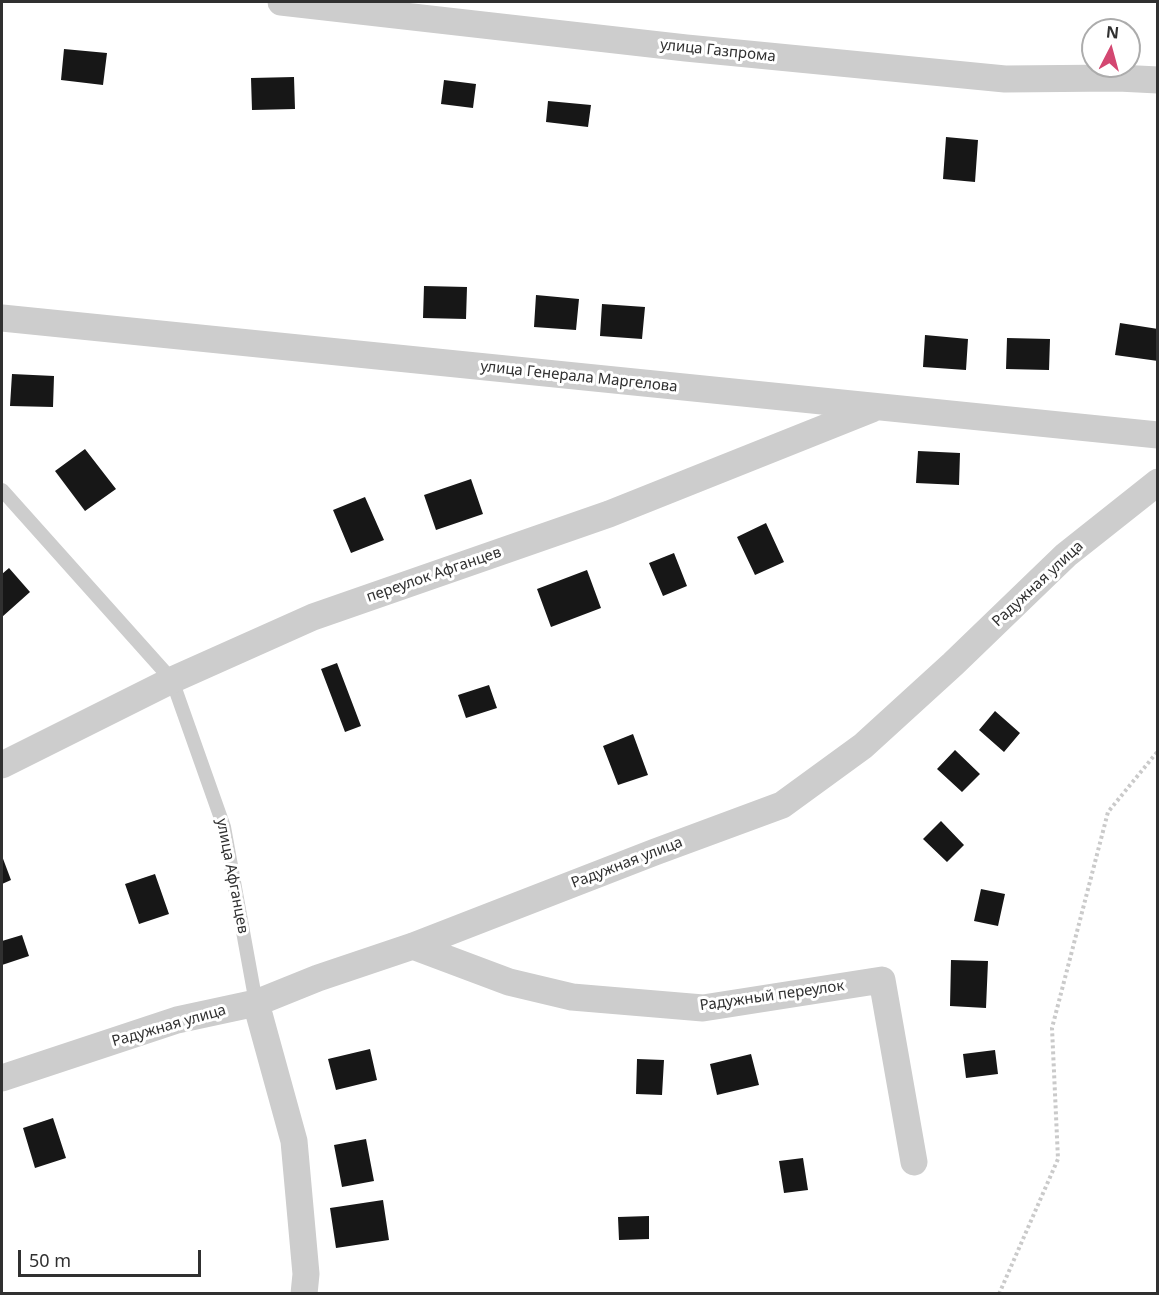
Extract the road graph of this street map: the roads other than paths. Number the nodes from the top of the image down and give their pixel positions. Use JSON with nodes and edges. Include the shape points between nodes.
{"nodes":[{"id":1,"x":281,"y":2,"type":"edge"},
{"id":2,"x":1158,"y":80,"type":"edge"},
{"id":3,"x":2,"y":318,"type":"edge"},
{"id":4,"x":876,"y":408,"type":"junction"},
{"id":5,"x":1158,"y":435,"type":"edge"},
{"id":6,"x":1158,"y":482,"type":"edge"},
{"id":7,"x":2,"y":490,"type":"edge"},
{"id":8,"x":172,"y":680,"type":"junction"},
{"id":9,"x":2,"y":765,"type":"edge"},
{"id":10,"x":413,"y":946,"type":"junction"},
{"id":11,"x":256,"y":1003,"type":"junction"},
{"id":12,"x":2,"y":1078,"type":"edge"},
{"id":13,"x":914,"y":1162,"type":"dead end"},
{"id":14,"x":304,"y":1293,"type":"edge"}],
"edges":[{"from":1,"to":2,"type":"street","name":"улица Газпрома","via":[[1005,79]]},
{"from":3,"to":4,"type":"street","name":"улица Генерала Маргелова"},
{"from":4,"to":5,"type":"street","name":"улица Генерала Маргелова"},
{"from":4,"to":8,"type":"street","name":"переулок Афганцев","via":[[609,514],[313,617]]},
{"from":6,"to":10,"type":"street","name":"Радужная улица","via":[[1066,555],[863,746],[782,806]]},
{"from":7,"to":8,"type":"lane","name":"улица Афганцев"},
{"from":8,"to":9,"type":"street","name":"переулок Афганцев"},
{"from":8,"to":11,"type":"lane","name":"улица Афганцев","via":[[224,827]]},
{"from":10,"to":11,"type":"street","name":"Радужная улица"},
{"from":10,"to":13,"type":"street","name":"Радужный переулок","via":[[509,982],[572,997],[703,1008],[882,980]]},
{"from":11,"to":12,"type":"street","name":"Радужная улица","via":[[177,1020]]},
{"from":11,"to":14,"type":"street","name":"улица Афганцев","via":[[294,1141],[306,1274]]}]}
